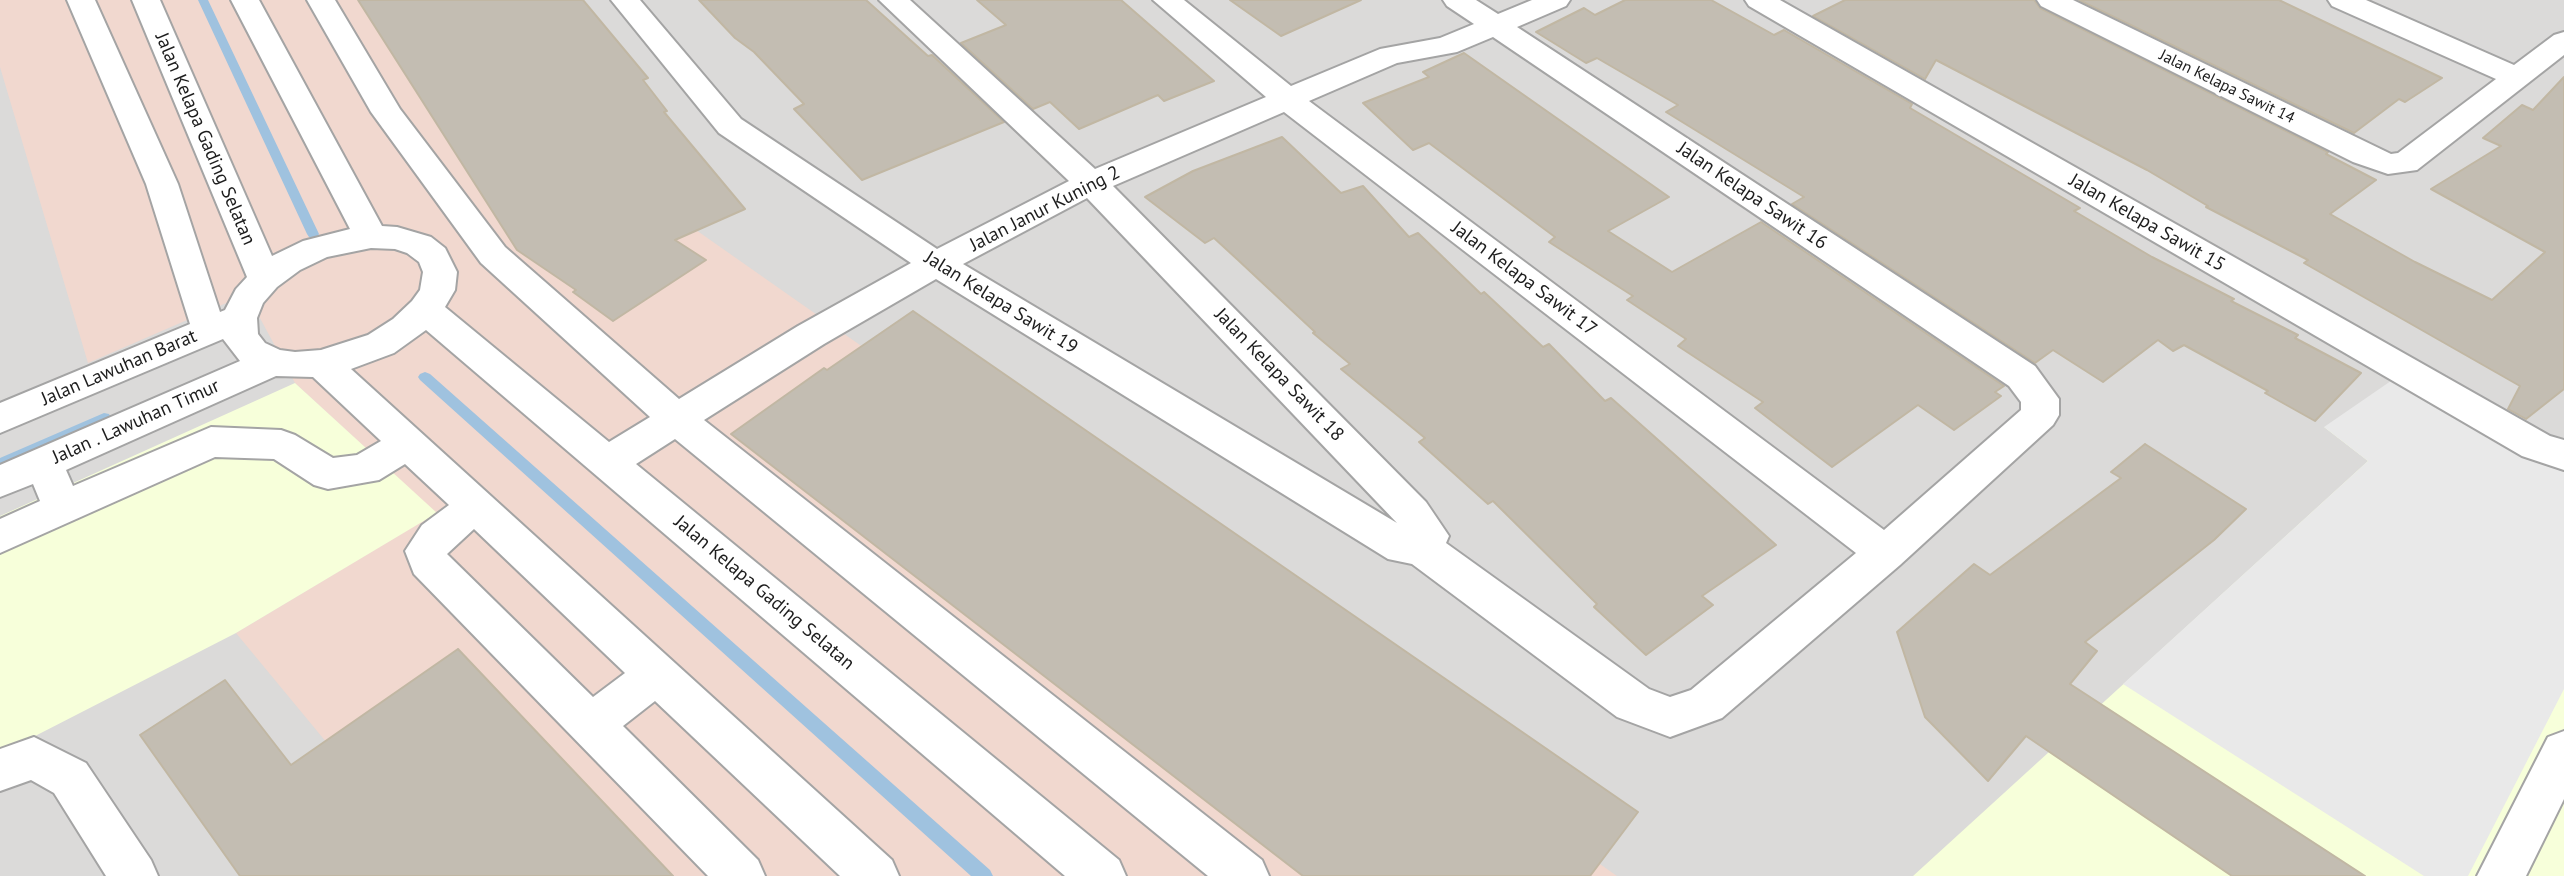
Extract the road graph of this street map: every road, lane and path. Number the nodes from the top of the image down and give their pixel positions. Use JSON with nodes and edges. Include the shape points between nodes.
{"nodes":[{"id":1,"x":81,"y":0,"type":"edge"},
{"id":2,"x":146,"y":0,"type":"edge"},
{"id":3,"x":245,"y":0,"type":"edge"},
{"id":4,"x":321,"y":0,"type":"edge"},
{"id":5,"x":625,"y":0,"type":"edge"},
{"id":6,"x":893,"y":0,"type":"edge"},
{"id":7,"x":1167,"y":0,"type":"edge"},
{"id":8,"x":1556,"y":0,"type":"edge"},
{"id":9,"x":1759,"y":0,"type":"edge"},
{"id":10,"x":2050,"y":0,"type":"edge"},
{"id":11,"x":2342,"y":0,"type":"edge"},
{"id":12,"x":1454,"y":9,"type":"edge"},
{"id":13,"x":1497,"y":26,"type":"junction"},
{"id":14,"x":2564,"y":41,"type":"edge"},
{"id":15,"x":1390,"y":55,"type":"junction"},
{"id":16,"x":2516,"y":77,"type":"junction"},
{"id":17,"x":1286,"y":98,"type":"junction"},
{"id":18,"x":217,"y":166,"type":"junction"},
{"id":19,"x":1091,"y":183,"type":"junction"},
{"id":20,"x":162,"y":184,"type":"junction"},
{"id":21,"x":371,"y":237,"type":"junction"},
{"id":22,"x":936,"y":264,"type":"junction"},
{"id":23,"x":265,"y":279,"type":"junction"},
{"id":24,"x":425,"y":310,"type":"junction"},
{"id":25,"x":225,"y":324,"type":"junction"},
{"id":26,"x":273,"y":362,"type":"junction"},
{"id":27,"x":321,"y":363,"type":"junction"},
{"id":28,"x":676,"y":418,"type":"junction"},
{"id":29,"x":0,"y":419,"type":"edge"},
{"id":30,"x":408,"y":444,"type":"junction"},
{"id":31,"x":2550,"y":450,"type":"edge"},
{"id":32,"x":608,"y":462,"type":"junction"},
{"id":33,"x":43,"y":463,"type":"junction"},
{"id":34,"x":0,"y":482,"type":"edge"},
{"id":35,"x":63,"y":508,"type":"junction"},
{"id":36,"x":478,"y":509,"type":"junction"},
{"id":37,"x":0,"y":537,"type":"edge"},
{"id":38,"x":1420,"y":547,"type":"junction"},
{"id":39,"x":1885,"y":553,"type":"junction"},
{"id":40,"x":657,"y":674,"type":"junction"},
{"id":41,"x":590,"y":725,"type":"junction"},
{"id":42,"x":2564,"y":752,"type":"edge"},
{"id":43,"x":17,"y":764,"type":"edge"},
{"id":44,"x":134,"y":876,"type":"edge"},
{"id":45,"x":741,"y":876,"type":"edge"},
{"id":46,"x":875,"y":876,"type":"edge"},
{"id":47,"x":1102,"y":876,"type":"edge"},
{"id":48,"x":1245,"y":876,"type":"edge"},
{"id":49,"x":2501,"y":876,"type":"edge"}],
"edges":[{"from":1,"to":20,"type":"street"},
{"from":2,"to":18,"type":"street","name":"Jalan Kelapa Gading Selatan"},
{"from":3,"to":21,"type":"street"},
{"from":4,"to":28,"type":"street","via":[[386,111],[493,255]]},
{"from":5,"to":22,"type":"street","name":"Jalan Kelapa Sawit 19","via":[[730,126]]},
{"from":6,"to":19,"type":"street","name":"Jalan Kelapa Sawit 18"},
{"from":7,"to":17,"type":"street","name":"Jalan Kelapa Sawit 17"},
{"from":8,"to":13,"type":"street","name":"Jalan Janur Kuning 2"},
{"from":9,"to":31,"type":"street","name":"Jalan Kelapa Sawit 15"},
{"from":10,"to":16,"type":"street","name":"Jalan Kelapa Sawit 14","via":[[2388,164],[2406,163]]},
{"from":11,"to":16,"type":"street"},
{"from":12,"to":13,"type":"street","name":"Jalan Kelapa Sawit 16"},
{"from":12,"to":15,"type":"street","name":"Jalan Janur Kuning 2","via":[[1418,29]]},
{"from":13,"to":15,"type":"street","name":"Jalan Janur Kuning 2","via":[[1447,46]]},
{"from":13,"to":39,"type":"street","name":"Jalan Kelapa Sawit 16","via":[[2022,376],[2040,399],[2040,415]]},
{"from":14,"to":16,"type":"street"},
{"from":15,"to":17,"type":"street","name":"Jalan Janur Kuning 2"},
{"from":17,"to":19,"type":"street","name":"Jalan Janur Kuning 2"},
{"from":17,"to":39,"type":"street","name":"Jalan Kelapa Sawit 17"},
{"from":18,"to":20,"type":"street"},
{"from":18,"to":23,"type":"street","name":"Jalan Kelapa Gading Selatan"},
{"from":19,"to":22,"type":"street","name":"Jalan Janur Kuning 2"},
{"from":19,"to":38,"type":"street","name":"Jalan Kelapa Sawit 18","via":[[1412,513],[1429,536]]},
{"from":20,"to":25,"type":"street","via":[[200,308]]},
{"from":21,"to":23,"type":"street","via":[[315,249]]},
{"from":21,"to":24,"type":"street","via":[[397,238],[419,245],[433,256],[440,272],[437,290]]},
{"from":22,"to":28,"type":"street","name":"Jalan Janur Kuning 2"},
{"from":22,"to":38,"type":"street","name":"Jalan Kelapa Sawit 19","via":[[1403,547]]},
{"from":23,"to":25,"type":"street"},
{"from":24,"to":27,"type":"street","via":[[380,344]]},
{"from":24,"to":32,"type":"street","name":"Jalan Kelapa Gading Selatan"},
{"from":25,"to":26,"type":"street","via":[[252,352]]},
{"from":25,"to":29,"type":"street","name":"Jalan Lawuhan Barat"},
{"from":26,"to":27,"type":"street"},
{"from":26,"to":33,"type":"street","name":"Jalan . Lawuhan Timur"},
{"from":27,"to":30,"type":"street"},
{"from":28,"to":32,"type":"street","name":"Jalan Janur Kuning 2"},
{"from":28,"to":48,"type":"street"},
{"from":30,"to":35,"type":"street","via":[[365,469],[328,474],[281,445],[211,442]]},
{"from":30,"to":36,"type":"street"},
{"from":32,"to":47,"type":"street","name":"Jalan Kelapa Gading Selatan"},
{"from":33,"to":34,"type":"street","name":"Jalan . Lawuhan Timur"},
{"from":33,"to":35,"type":"street"},
{"from":35,"to":37,"type":"street"},
{"from":36,"to":40,"type":"street"},
{"from":36,"to":41,"type":"street","via":[[454,520],[436,537],[426,551],[429,562]]},
{"from":38,"to":39,"type":"street","via":[[1633,703],[1670,717],[1706,704]]},
{"from":40,"to":41,"type":"street"},
{"from":40,"to":46,"type":"street"},
{"from":41,"to":45,"type":"street"},
{"from":42,"to":49,"type":"street"},
{"from":43,"to":44,"type":"street","via":[[70,778]]}]}
